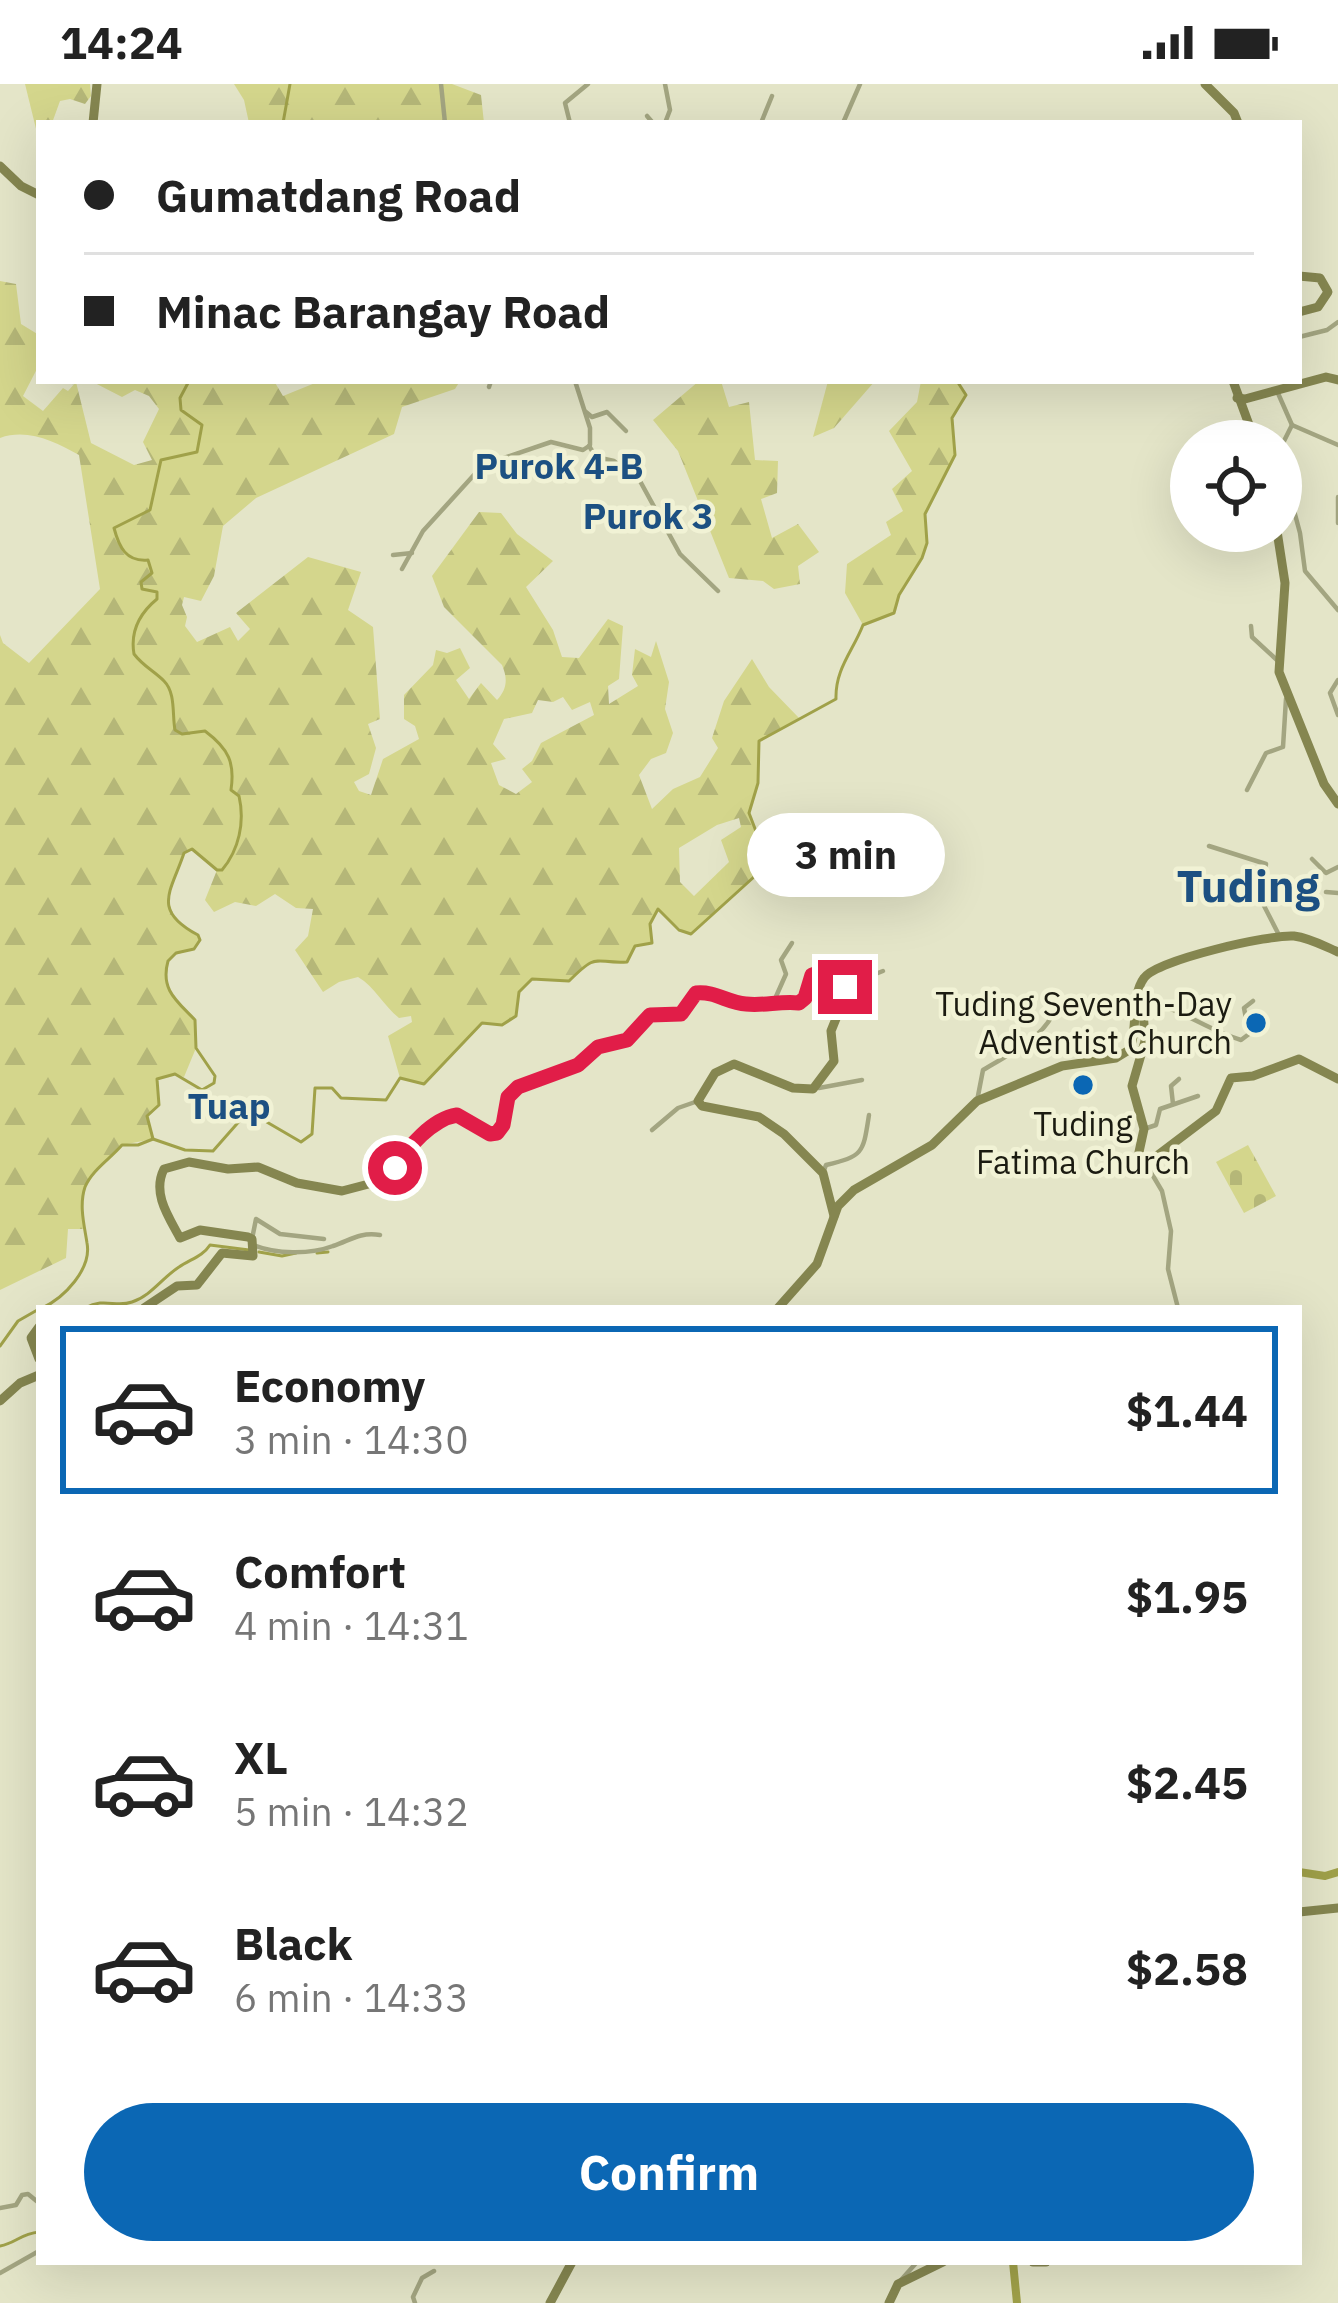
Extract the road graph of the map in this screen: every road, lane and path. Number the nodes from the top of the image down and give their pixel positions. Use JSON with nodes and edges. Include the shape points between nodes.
{"nodes":[{"id":1,"x":97,"y":84,"type":"edge"},
{"id":2,"x":441,"y":84,"type":"edge"},
{"id":3,"x":588,"y":84,"type":"edge"},
{"id":4,"x":665,"y":84,"type":"edge"},
{"id":5,"x":860,"y":84,"type":"edge"},
{"id":6,"x":1205,"y":84,"type":"edge"},
{"id":7,"x":772,"y":96,"type":"dead end"},
{"id":8,"x":647,"y":116,"type":"dead end"},
{"id":9,"x":93,"y":120,"type":"edge"},
{"id":10,"x":446,"y":120,"type":"edge"},
{"id":11,"x":570,"y":120,"type":"edge"},
{"id":12,"x":650,"y":120,"type":"edge"},
{"id":13,"x":666,"y":120,"type":"edge"},
{"id":14,"x":762,"y":120,"type":"edge"},
{"id":15,"x":844,"y":120,"type":"edge"},
{"id":16,"x":1237,"y":120,"type":"edge"},
{"id":17,"x":0,"y":166,"type":"edge"},
{"id":18,"x":36,"y":193,"type":"edge"},
{"id":19,"x":1302,"y":276,"type":"edge"},
{"id":20,"x":1302,"y":311,"type":"edge"},
{"id":21,"x":1338,"y":322,"type":"edge"},
{"id":22,"x":1302,"y":336,"type":"edge"},
{"id":23,"x":1338,"y":380,"type":"edge"},
{"id":24,"x":576,"y":384,"type":"edge"},
{"id":25,"x":1233,"y":384,"type":"edge"},
{"id":26,"x":1257,"y":384,"type":"edge"},
{"id":27,"x":1302,"y":384,"type":"edge"},
{"id":28,"x":1302,"y":384,"type":"edge"},
{"id":29,"x":1277,"y":391,"type":"junction"},
{"id":30,"x":1258,"y":395,"type":"junction"},
{"id":31,"x":1241,"y":400,"type":"junction"},
{"id":32,"x":617,"y":404,"type":"dead end"},
{"id":33,"x":582,"y":407,"type":"junction"},
{"id":34,"x":608,"y":412,"type":"junction"},
{"id":35,"x":1248,"y":420,"type":"edge"},
{"id":36,"x":1290,"y":420,"type":"edge"},
{"id":37,"x":1302,"y":429,"type":"edge"},
{"id":38,"x":626,"y":431,"type":"dead end"},
{"id":39,"x":1338,"y":445,"type":"edge"},
{"id":40,"x":590,"y":446,"type":"junction"},
{"id":41,"x":1338,"y":497,"type":"edge"},
{"id":42,"x":1338,"y":524,"type":"edge"},
{"id":43,"x":1280,"y":552,"type":"edge"},
{"id":44,"x":1302,"y":552,"type":"edge"},
{"id":45,"x":412,"y":553,"type":"junction"},
{"id":46,"x":393,"y":555,"type":"dead end"},
{"id":47,"x":402,"y":569,"type":"dead end"},
{"id":48,"x":718,"y":591,"type":"dead end"},
{"id":49,"x":1338,"y":610,"type":"edge"},
{"id":50,"x":1251,"y":626,"type":"dead end"},
{"id":51,"x":1278,"y":661,"type":"junction"},
{"id":52,"x":1338,"y":680,"type":"edge"},
{"id":53,"x":1287,"y":692,"type":"junction"},
{"id":54,"x":1338,"y":715,"type":"edge"},
{"id":55,"x":1246,"y":790,"type":"dead end"},
{"id":56,"x":1338,"y":805,"type":"edge"},
{"id":57,"x":1209,"y":845,"type":"dead end"},
{"id":58,"x":1312,"y":859,"type":"dead end"},
{"id":59,"x":1338,"y":867,"type":"edge"},
{"id":60,"x":1326,"y":892,"type":"dead end"},
{"id":61,"x":1338,"y":893,"type":"edge"},
{"id":62,"x":1238,"y":896,"type":"dead end"},
{"id":63,"x":1261,"y":900,"type":"junction"},
{"id":64,"x":1280,"y":937,"type":"junction"},
{"id":65,"x":792,"y":943,"type":"dead end"},
{"id":66,"x":1338,"y":952,"type":"edge"},
{"id":67,"x":883,"y":970,"type":"dead end"},
{"id":68,"x":1141,"y":982,"type":"junction"},
{"id":69,"x":845,"y":986,"type":"junction"},
{"id":70,"x":773,"y":1001,"type":"junction"},
{"id":71,"x":1142,"y":1001,"type":"junction"},
{"id":72,"x":1253,"y":1001,"type":"dead end"},
{"id":73,"x":1054,"y":1010,"type":"dead end"},
{"id":74,"x":1179,"y":1079,"type":"dead end"},
{"id":75,"x":1338,"y":1079,"type":"edge"},
{"id":76,"x":862,"y":1080,"type":"dead end"},
{"id":77,"x":813,"y":1089,"type":"junction"},
{"id":78,"x":1198,"y":1096,"type":"dead end"},
{"id":79,"x":698,"y":1101,"type":"junction"},
{"id":80,"x":976,"y":1101,"type":"junction"},
{"id":81,"x":1173,"y":1104,"type":"junction"},
{"id":82,"x":868,"y":1115,"type":"dead end"},
{"id":83,"x":652,"y":1130,"type":"dead end"},
{"id":84,"x":1144,"y":1130,"type":"junction"},
{"id":85,"x":1146,"y":1164,"type":"junction"},
{"id":86,"x":823,"y":1173,"type":"junction"},
{"id":87,"x":834,"y":1216,"type":"junction"},
{"id":88,"x":380,"y":1235,"type":"dead end"},
{"id":89,"x":323,"y":1239,"type":"dead end"},
{"id":90,"x":253,"y":1247,"type":"junction"},
{"id":91,"x":148,"y":1305,"type":"edge"},
{"id":92,"x":781,"y":1305,"type":"edge"},
{"id":93,"x":1177,"y":1305,"type":"edge"},
{"id":94,"x":36,"y":1377,"type":"edge"},
{"id":95,"x":0,"y":1401,"type":"edge"},
{"id":96,"x":1338,"y":1908,"type":"edge"},
{"id":97,"x":1302,"y":1912,"type":"edge"},
{"id":98,"x":36,"y":2201,"type":"edge"},
{"id":99,"x":0,"y":2208,"type":"edge"},
{"id":100,"x":36,"y":2253,"type":"edge"},
{"id":101,"x":570,"y":2265,"type":"edge"},
{"id":102,"x":914,"y":2265,"type":"edge"},
{"id":103,"x":937,"y":2265,"type":"edge"},
{"id":104,"x":434,"y":2271,"type":"dead end"},
{"id":105,"x":0,"y":2273,"type":"edge"},
{"id":106,"x":898,"y":2284,"type":"junction"},
{"id":107,"x":415,"y":2303,"type":"edge"},
{"id":108,"x":550,"y":2303,"type":"edge"},
{"id":109,"x":889,"y":2303,"type":"edge"}],
"edges":[{"from":1,"to":9,"type":"street"},
{"from":2,"to":10,"type":"street"},
{"from":3,"to":11,"type":"street","via":[[566,103]]},
{"from":4,"to":13,"type":"street"},
{"from":5,"to":15,"type":"street"},
{"from":6,"to":16,"type":"street"},
{"from":7,"to":14,"type":"street"},
{"from":8,"to":12,"type":"street"},
{"from":17,"to":18,"type":"street"},
{"from":19,"to":20,"type":"street","via":[[1320,278],[1328,292],[1318,307]]},
{"from":21,"to":22,"type":"street"},
{"from":23,"to":28,"type":"street"},
{"from":24,"to":33,"type":"street"},
{"from":25,"to":31,"type":"street"},
{"from":26,"to":30,"type":"street"},
{"from":27,"to":29,"type":"street"},
{"from":29,"to":30,"type":"street"},
{"from":29,"to":36,"type":"street"},
{"from":30,"to":31,"type":"street"},
{"from":31,"to":35,"type":"street"},
{"from":32,"to":34,"type":"street"},
{"from":33,"to":34,"type":"street","via":[[592,417]]},
{"from":33,"to":40,"type":"street"},
{"from":34,"to":38,"type":"street"},
{"from":37,"to":39,"type":"street"},
{"from":40,"to":45,"type":"street","via":[[551,442],[483,464]]},
{"from":40,"to":48,"type":"street","via":[[640,481],[680,554]]},
{"from":41,"to":42,"type":"street"},
{"from":43,"to":51,"type":"street"},
{"from":44,"to":49,"type":"street","via":[[1304,571]]},
{"from":45,"to":46,"type":"street"},
{"from":45,"to":47,"type":"street"},
{"from":50,"to":51,"type":"street"},
{"from":51,"to":53,"type":"street"},
{"from":52,"to":54,"type":"street","via":[[1330,692]]},
{"from":53,"to":55,"type":"street","via":[[1283,747],[1266,753]]},
{"from":53,"to":56,"type":"street"},
{"from":57,"to":63,"type":"street","via":[[1265,864]]},
{"from":58,"to":59,"type":"street","via":[[1326,873]]},
{"from":60,"to":61,"type":"street"},
{"from":62,"to":63,"type":"street"},
{"from":63,"to":64,"type":"street"},
{"from":64,"to":66,"type":"street"},
{"from":64,"to":68,"type":"street","via":[[1175,961]]},
{"from":65,"to":70,"type":"street"},
{"from":67,"to":69,"type":"street"},
{"from":68,"to":71,"type":"street"},
{"from":68,"to":80,"type":"street","via":[[1133,1043],[1124,1054],[1062,1066]]},
{"from":69,"to":70,"type":"street","via":[[815,973],[799,1003]]},
{"from":69,"to":77,"type":"street","via":[[831,1031],[834,1061]]},
{"from":70,"to":90,"type":"street","via":[[696,993],[681,1014],[650,1015],[627,1040],[518,1087],[497,1133],[457,1115],[444,1118],[390,1176],[365,1186],[324,1190],[258,1167],[189,1162],[164,1169],[160,1197],[180,1238],[213,1229]]},
{"from":71,"to":72,"type":"street","via":[[1241,1040],[1250,1034],[1244,1008]]},
{"from":71,"to":84,"type":"street","via":[[1144,1040],[1132,1085]]},
{"from":73,"to":80,"type":"street","via":[[1037,1034],[983,1070]]},
{"from":74,"to":81,"type":"street","via":[[1171,1086]]},
{"from":75,"to":85,"type":"street","via":[[1299,1059],[1231,1078],[1221,1107]]},
{"from":76,"to":77,"type":"street"},
{"from":77,"to":79,"type":"street","via":[[734,1064],[715,1073]]},
{"from":78,"to":81,"type":"street"},
{"from":79,"to":83,"type":"street"},
{"from":79,"to":86,"type":"street","via":[[759,1117]]},
{"from":80,"to":87,"type":"street","via":[[932,1145],[854,1190]]},
{"from":81,"to":84,"type":"street"},
{"from":82,"to":86,"type":"street","via":[[858,1155]]},
{"from":84,"to":85,"type":"street","via":[[1139,1152]]},
{"from":85,"to":93,"type":"street","via":[[1172,1231],[1168,1269]]},
{"from":86,"to":87,"type":"street"},
{"from":87,"to":92,"type":"street","via":[[817,1264]]},
{"from":88,"to":90,"type":"street","via":[[358,1234],[321,1249]]},
{"from":89,"to":90,"type":"street","via":[[280,1234],[254,1220]]},
{"from":90,"to":91,"type":"street","via":[[222,1252],[197,1285],[177,1286]]},
{"from":94,"to":95,"type":"street"},
{"from":96,"to":97,"type":"street"},
{"from":98,"to":99,"type":"street","via":[[22,2194],[16,2205]]},
{"from":100,"to":105,"type":"street"},
{"from":101,"to":108,"type":"street"},
{"from":102,"to":106,"type":"street"},
{"from":103,"to":106,"type":"street"},
{"from":104,"to":107,"type":"street","via":[[422,2278]]},
{"from":106,"to":109,"type":"street"}]}
